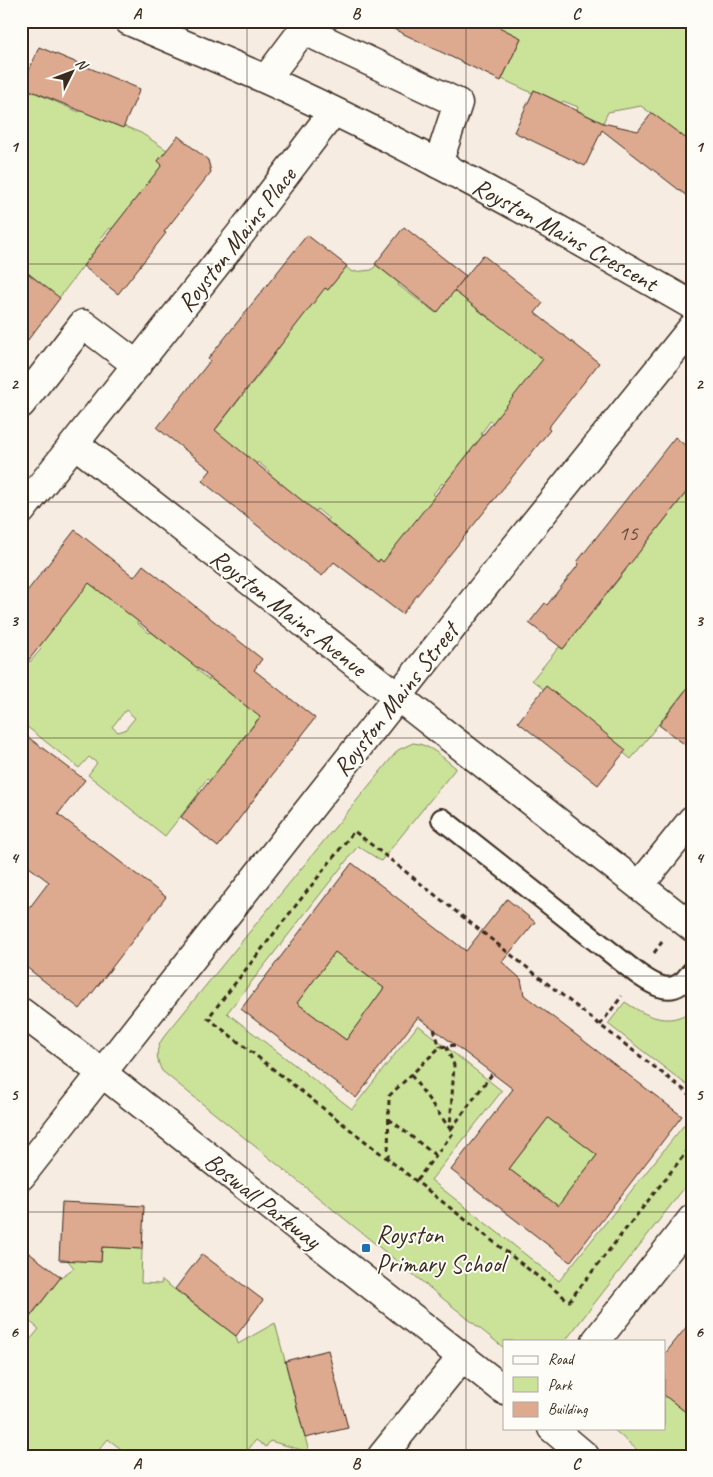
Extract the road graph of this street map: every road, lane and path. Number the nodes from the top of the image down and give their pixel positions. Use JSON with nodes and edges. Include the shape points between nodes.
{"nodes":[{"id":1,"x":130,"y":21,"type":"edge"},
{"id":2,"x":266,"y":79,"type":"junction"},
{"id":3,"x":333,"y":112,"type":"junction"},
{"id":4,"x":438,"y":164,"type":"junction"},
{"id":5,"x":692,"y":305,"type":"edge"},
{"id":6,"x":692,"y":328,"type":"edge"},
{"id":7,"x":137,"y":365,"type":"junction"},
{"id":8,"x":21,"y":404,"type":"edge"},
{"id":9,"x":75,"y":444,"type":"junction"},
{"id":10,"x":21,"y":511,"type":"edge"},
{"id":11,"x":397,"y":696,"type":"junction"},
{"id":12,"x":442,"y":819,"type":"dead end"},
{"id":13,"x":692,"y":820,"type":"edge"},
{"id":14,"x":640,"y":885,"type":"junction"},
{"id":15,"x":692,"y":927,"type":"edge"},
{"id":16,"x":692,"y":972,"type":"edge"},
{"id":17,"x":21,"y":1012,"type":"edge"},
{"id":18,"x":434,"y":1029,"type":"dead end"},
{"id":19,"x":455,"y":1045,"type":"dead end"},
{"id":20,"x":446,"y":1046,"type":"junction"},
{"id":21,"x":440,"y":1047,"type":"junction"},
{"id":22,"x":102,"y":1073,"type":"junction"},
{"id":23,"x":492,"y":1074,"type":"dead end"},
{"id":24,"x":411,"y":1075,"type":"junction"},
{"id":25,"x":692,"y":1096,"type":"edge"},
{"id":26,"x":389,"y":1118,"type":"junction"},
{"id":27,"x":450,"y":1129,"type":"junction"},
{"id":28,"x":692,"y":1145,"type":"edge"},
{"id":29,"x":435,"y":1156,"type":"junction"},
{"id":30,"x":388,"y":1160,"type":"junction"},
{"id":31,"x":21,"y":1176,"type":"edge"},
{"id":32,"x":416,"y":1181,"type":"junction"},
{"id":33,"x":692,"y":1219,"type":"edge"},
{"id":34,"x":597,"y":1340,"type":"edge"},
{"id":35,"x":462,"y":1356,"type":"junction"},
{"id":36,"x":503,"y":1389,"type":"edge"},
{"id":37,"x":554,"y":1430,"type":"edge"},
{"id":38,"x":382,"y":1456,"type":"edge"},
{"id":39,"x":585,"y":1456,"type":"edge"}],
"edges":[{"from":1,"to":2,"type":"street","name":"Royston Mains Crescent"},
{"from":2,"to":3,"type":"street","name":"Royston Mains Crescent"},
{"from":2,"to":4,"type":"street","via":[[303,30],[458,103]]},
{"from":3,"to":4,"type":"street","name":"Royston Mains Crescent"},
{"from":3,"to":7,"type":"street","name":"Royston Mains Place"},
{"from":4,"to":5,"type":"street","name":"Royston Mains Crescent"},
{"from":6,"to":11,"type":"street","name":"Royston Mains Street"},
{"from":7,"to":8,"type":"street","via":[[83,324]]},
{"from":7,"to":9,"type":"street","name":"Royston Mains Place"},
{"from":9,"to":10,"type":"street","name":"Royston Mains Place"},
{"from":9,"to":11,"type":"street","name":"Royston Mains Avenue"},
{"from":11,"to":14,"type":"street","name":"Royston Mains Avenue"},
{"from":11,"to":22,"type":"street","name":"Royston Mains Street"},
{"from":12,"to":16,"type":"lane","via":[[658,987],[680,985]]},
{"from":13,"to":14,"type":"street"},
{"from":14,"to":15,"type":"street","name":"Royston Mains Avenue"},
{"from":17,"to":22,"type":"street","name":"Boswall Parkway"},
{"from":18,"to":21,"type":"path"},
{"from":19,"to":20,"type":"path"},
{"from":20,"to":21,"type":"path"},
{"from":20,"to":27,"type":"path","via":[[454,1065]]},
{"from":21,"to":24,"type":"path"},
{"from":22,"to":31,"type":"street","name":"Royston Mains Street"},
{"from":22,"to":35,"type":"street","name":"Boswall Parkway"},
{"from":23,"to":27,"type":"path"},
{"from":24,"to":26,"type":"path","via":[[388,1096]]},
{"from":24,"to":27,"type":"path"},
{"from":25,"to":30,"type":"path","via":[[354,831],[208,1018]]},
{"from":26,"to":29,"type":"path"},
{"from":26,"to":30,"type":"path"},
{"from":27,"to":29,"type":"path","via":[[453,1133]]},
{"from":28,"to":32,"type":"path","via":[[569,1301]]},
{"from":29,"to":32,"type":"path"},
{"from":30,"to":32,"type":"path"},
{"from":33,"to":34,"type":"street"},
{"from":35,"to":36,"type":"street","name":"Boswall Parkway"},
{"from":35,"to":38,"type":"street"},
{"from":37,"to":39,"type":"street"}]}
